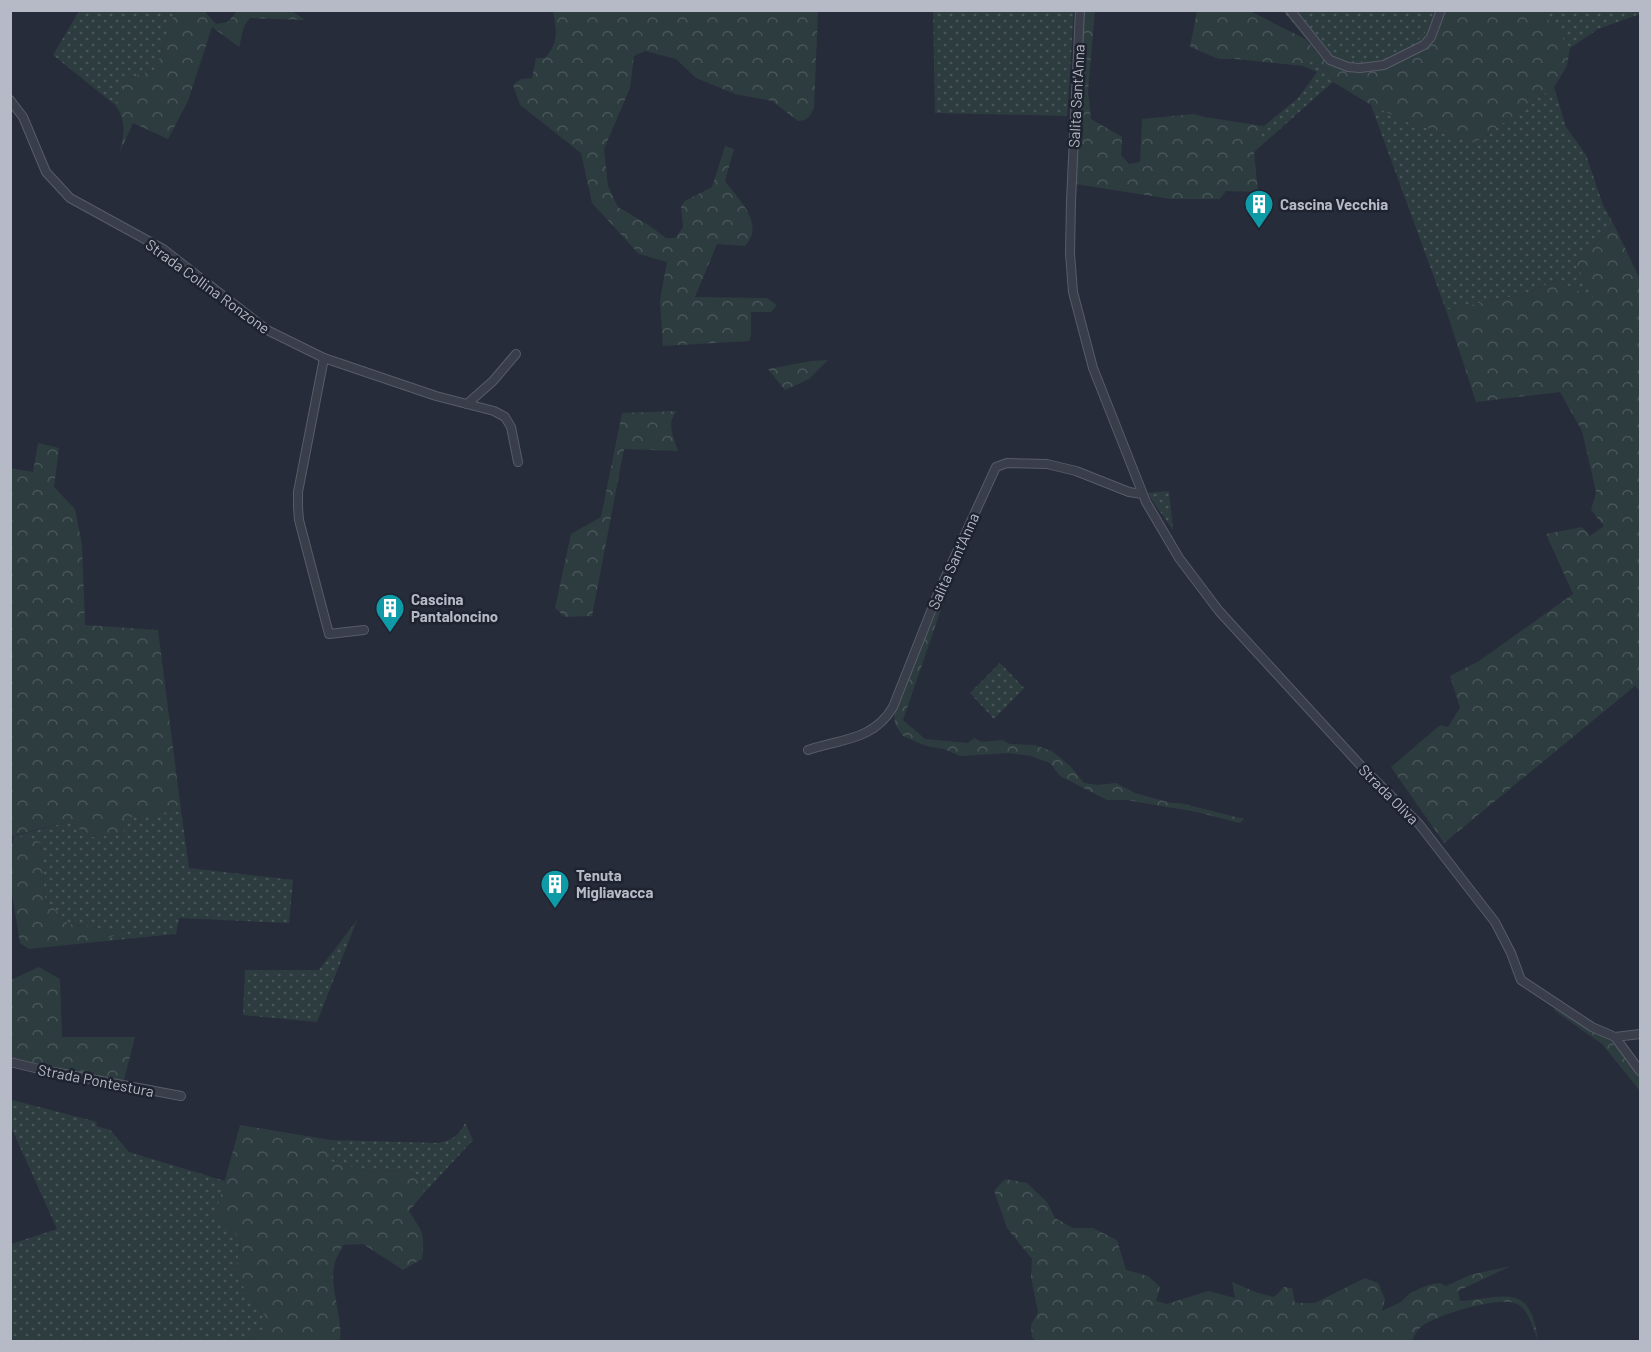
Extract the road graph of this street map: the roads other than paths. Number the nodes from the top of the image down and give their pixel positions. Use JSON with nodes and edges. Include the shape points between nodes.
{"nodes":[{"id":1,"x":1080,"y":10,"type":"edge"},
{"id":2,"x":1290,"y":10,"type":"edge"},
{"id":3,"x":1441,"y":10,"type":"edge"},
{"id":4,"x":10,"y":100,"type":"edge"},
{"id":5,"x":516,"y":354,"type":"dead end"},
{"id":6,"x":324,"y":358,"type":"junction"},
{"id":7,"x":467,"y":404,"type":"junction"},
{"id":8,"x":518,"y":462,"type":"dead end"},
{"id":9,"x":1144,"y":498,"type":"junction"},
{"id":10,"x":364,"y":630,"type":"dead end"},
{"id":11,"x":808,"y":750,"type":"dead end"},
{"id":12,"x":1641,"y":1034,"type":"edge"},
{"id":13,"x":1615,"y":1037,"type":"junction"},
{"id":14,"x":10,"y":1062,"type":"edge"},
{"id":15,"x":1641,"y":1071,"type":"edge"},
{"id":16,"x":181,"y":1096,"type":"dead end"}],
"edges":[{"from":1,"to":9,"type":"street","name":"Salita Sant'Anna","via":[[1071,194],[1073,292],[1092,368]]},
{"from":2,"to":3,"type":"street","via":[[1330,60],[1360,68],[1384,65],[1424,45]]},
{"from":4,"to":6,"type":"street","name":"Strada Collina Ronzone","via":[[23,117],[46,172],[70,198],[163,249],[267,330]]},
{"from":5,"to":7,"type":"street"},
{"from":6,"to":7,"type":"street","name":"Strada Collina Ronzone"},
{"from":6,"to":10,"type":"street","via":[[298,492],[299,520],[329,634]]},
{"from":7,"to":8,"type":"street","name":"Strada Collina Ronzone","via":[[505,417]]},
{"from":9,"to":11,"type":"street","name":"Salita Sant'Anna","via":[[1047,464],[1007,463],[996,467],[887,718],[850,740]]},
{"from":9,"to":13,"type":"street","name":"Strada Oliva","via":[[1179,558],[1219,611],[1419,824],[1495,922],[1521,980],[1592,1027]]},
{"from":12,"to":13,"type":"street"},
{"from":13,"to":15,"type":"street","name":"Strada Oliva"},
{"from":14,"to":16,"type":"street","name":"Strada Pontestura"}]}
